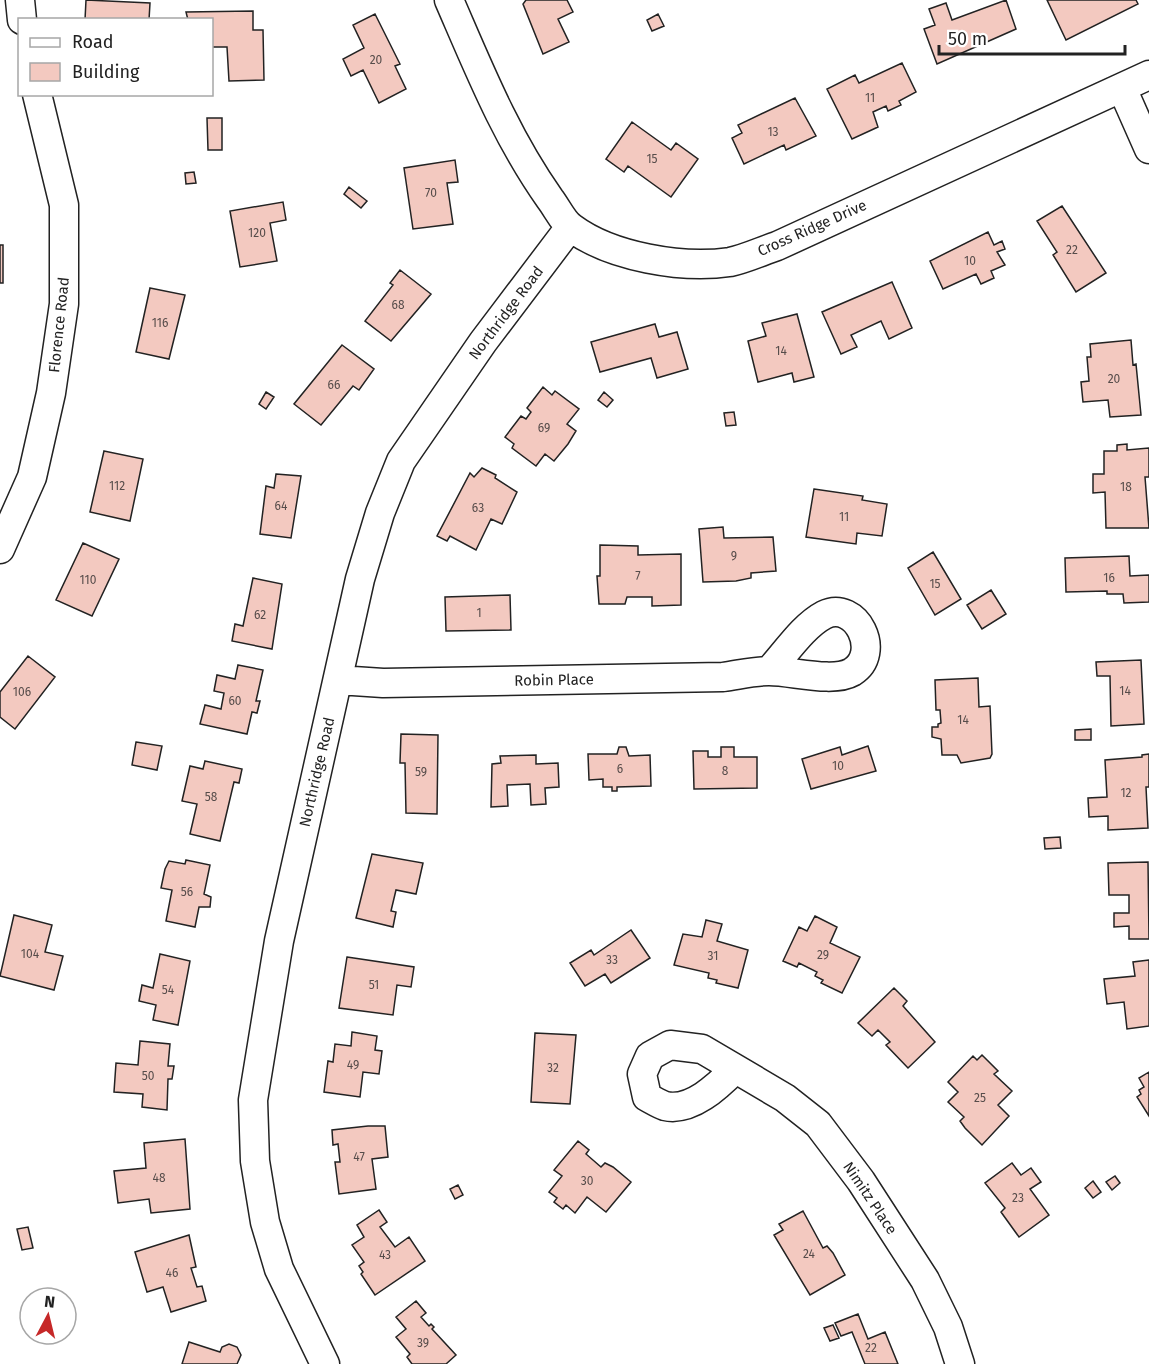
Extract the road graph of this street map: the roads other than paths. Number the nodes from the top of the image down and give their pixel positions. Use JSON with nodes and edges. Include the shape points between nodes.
{"nodes":[{"id":1,"x":20,"y":0,"type":"edge"},
{"id":2,"x":449,"y":0,"type":"edge"},
{"id":3,"x":22,"y":18,"type":"edge"},
{"id":4,"x":1149,"y":75,"type":"edge"},
{"id":5,"x":1122,"y":88,"type":"junction"},
{"id":6,"x":37,"y":96,"type":"edge"},
{"id":7,"x":1149,"y":149,"type":"edge"},
{"id":8,"x":570,"y":227,"type":"junction"},
{"id":9,"x":0,"y":549,"type":"edge"},
{"id":10,"x":769,"y":671,"type":"dead end"},
{"id":11,"x":338,"y":680,"type":"junction"},
{"id":12,"x":735,"y":1069,"type":"dead end"},
{"id":13,"x":325,"y":1364,"type":"edge"},
{"id":14,"x":960,"y":1364,"type":"edge"}],
"edges":[{"from":1,"to":3,"type":"street"},
{"from":2,"to":8,"type":"street","name":"Cross Ridge Drive","via":[[500,118],[534,177]]},
{"from":4,"to":5,"type":"street","name":"Cross Ridge Drive"},
{"from":5,"to":7,"type":"street"},
{"from":5,"to":8,"type":"street","name":"Cross Ridge Drive","via":[[777,246],[731,262],[690,264],[648,258],[605,246]]},
{"from":6,"to":9,"type":"street","name":"Florence Road","via":[[64,205],[64,304],[51,393],[32,477]]},
{"from":8,"to":11,"type":"street","name":"Northridge Road","via":[[483,342],[401,461],[360,579]]},
{"from":10,"to":11,"type":"street","name":"Robin Place","via":[[723,677],[383,683]]},
{"from":11,"to":13,"type":"street","name":"Northridge Road","via":[[279,941],[253,1100],[255,1161],[265,1222],[279,1269]]},
{"from":12,"to":14,"type":"street","name":"Nimitz Place","via":[[785,1098],[818,1124],[861,1181],[925,1280],[948,1327]]}]}
